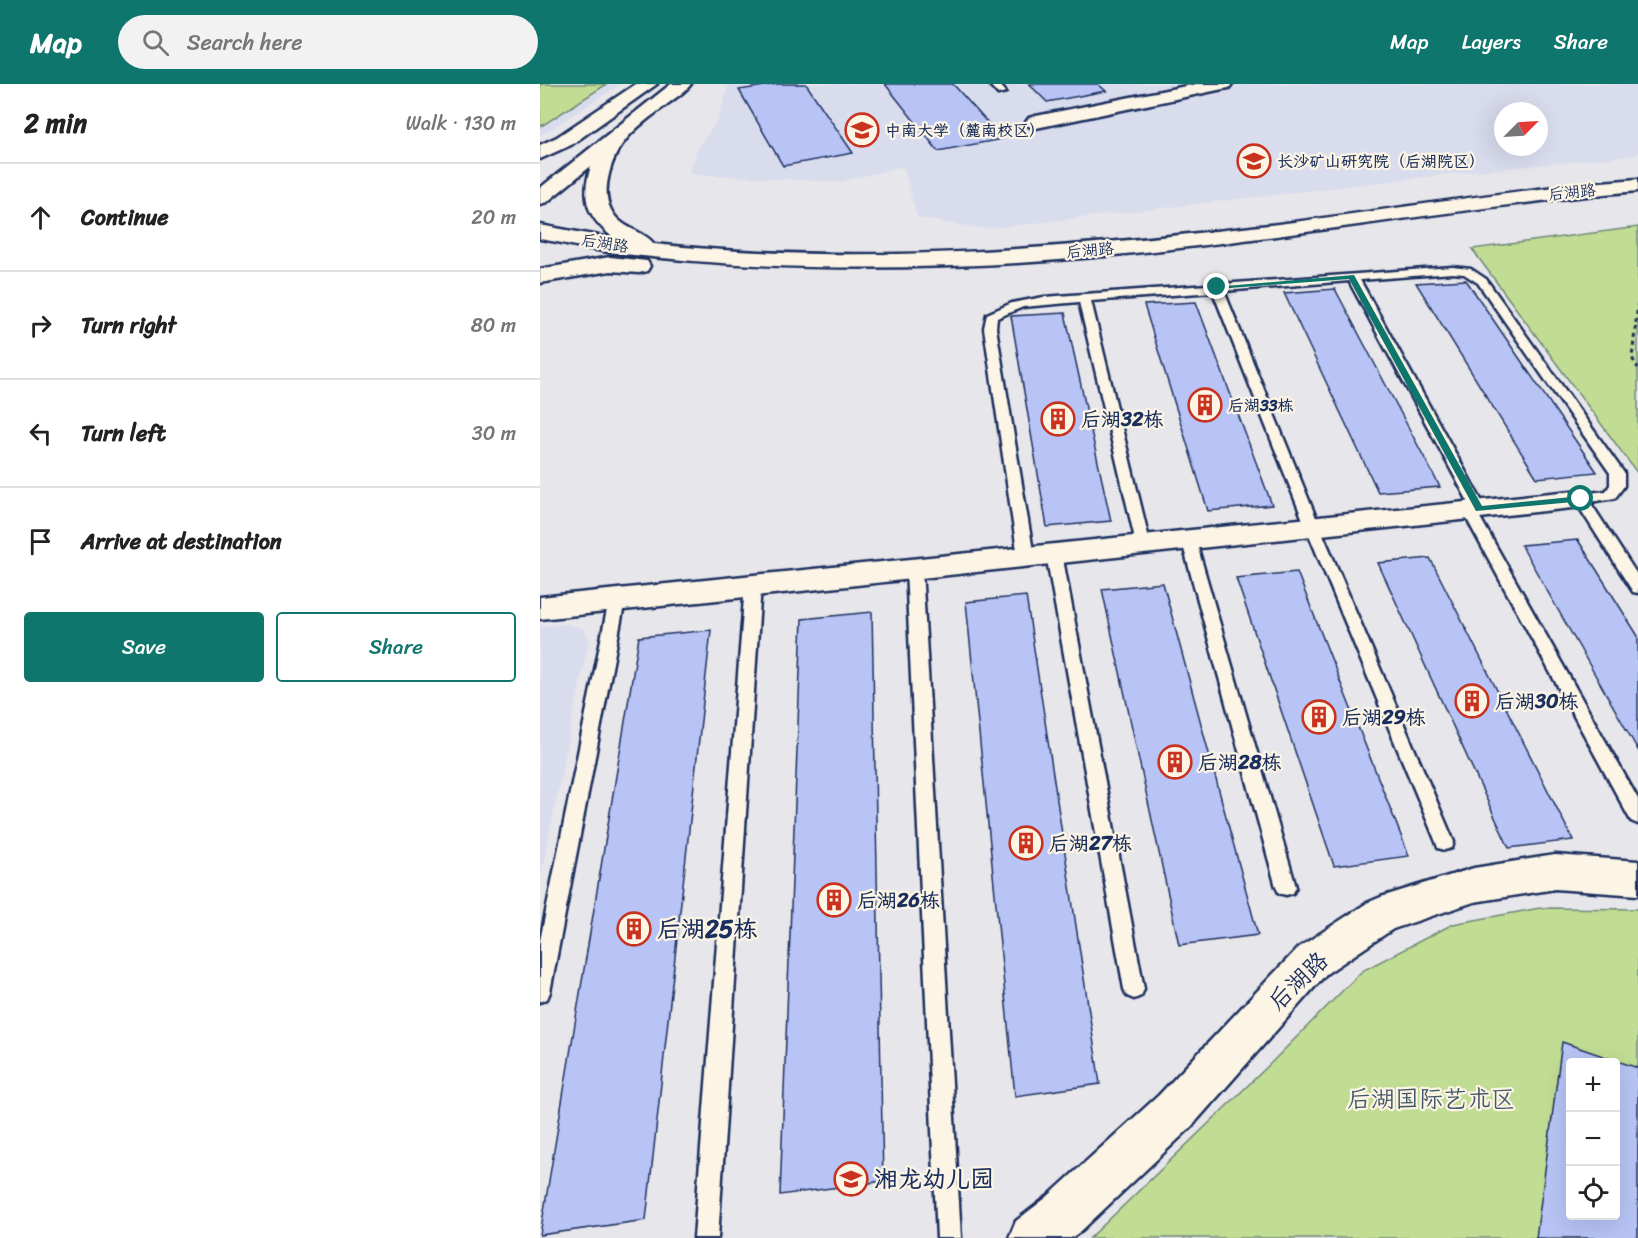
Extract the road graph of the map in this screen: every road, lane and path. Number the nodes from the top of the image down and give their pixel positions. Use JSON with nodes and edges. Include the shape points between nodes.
{"nodes":[{"id":1,"x":648,"y":84,"type":"edge"},
{"id":2,"x":682,"y":84,"type":"edge"},
{"id":3,"x":1222,"y":84,"type":"edge"},
{"id":4,"x":1036,"y":122,"type":"dead end"},
{"id":5,"x":619,"y":133,"type":"junction"},
{"id":6,"x":540,"y":155,"type":"edge"},
{"id":7,"x":1638,"y":185,"type":"edge"},
{"id":8,"x":540,"y":198,"type":"edge"},
{"id":9,"x":1638,"y":199,"type":"edge"},
{"id":10,"x":540,"y":232,"type":"edge"},
{"id":11,"x":540,"y":250,"type":"edge"},
{"id":12,"x":686,"y":253,"type":"junction"},
{"id":13,"x":642,"y":266,"type":"junction"},
{"id":14,"x":540,"y":276,"type":"edge"},
{"id":15,"x":1352,"y":277,"type":"junction"},
{"id":16,"x":1217,"y":287,"type":"junction"},
{"id":17,"x":1084,"y":298,"type":"junction"},
{"id":18,"x":1638,"y":303,"type":"edge"},
{"id":19,"x":1638,"y":368,"type":"edge"},
{"id":20,"x":1581,"y":499,"type":"junction"},
{"id":21,"x":1474,"y":509,"type":"junction"},
{"id":22,"x":1312,"y":525,"type":"junction"},
{"id":23,"x":1188,"y":538,"type":"junction"},
{"id":24,"x":1143,"y":543,"type":"junction"},
{"id":25,"x":1040,"y":556,"type":"junction"},
{"id":26,"x":914,"y":569,"type":"junction"},
{"id":27,"x":753,"y":585,"type":"junction"},
{"id":28,"x":1638,"y":588,"type":"edge"},
{"id":29,"x":617,"y":600,"type":"junction"},
{"id":30,"x":540,"y":608,"type":"edge"},
{"id":31,"x":1638,"y":816,"type":"edge"},
{"id":32,"x":1445,"y":842,"type":"dead end"},
{"id":33,"x":1638,"y":878,"type":"edge"},
{"id":34,"x":1286,"y":886,"type":"dead end"},
{"id":35,"x":1134,"y":989,"type":"dead end"},
{"id":36,"x":540,"y":992,"type":"edge"},
{"id":37,"x":706,"y":1238,"type":"edge"},
{"id":38,"x":949,"y":1238,"type":"edge"},
{"id":39,"x":1033,"y":1238,"type":"edge"}],
"edges":[{"from":1,"to":6,"type":"main road"},
{"from":2,"to":5,"type":"main road"},
{"from":3,"to":4,"type":"main road"},
{"from":5,"to":8,"type":"main road"},
{"from":5,"to":12,"type":"main road","via":[[598,170],[596,194],[600,213],[611,228],[629,239]]},
{"from":7,"to":12,"type":"main road","name":"后湖路","via":[[1247,234],[1067,252],[905,260]]},
{"from":9,"to":13,"type":"main road","name":"后湖路","via":[[1093,262],[839,276],[744,276]]},
{"from":10,"to":12,"type":"main road","name":"后湖路","via":[[614,246]]},
{"from":11,"to":13,"type":"main road","name":"后湖路"},
{"from":13,"to":14,"type":"main road","via":[[609,264]]},
{"from":15,"to":16,"type":"lane"},
{"from":15,"to":20,"type":"lane","via":[[1452,270],[1467,271],[1482,281],[1617,473],[1617,486],[1610,495]]},
{"from":15,"to":21,"type":"lane"},
{"from":16,"to":17,"type":"lane"},
{"from":16,"to":22,"type":"lane"},
{"from":17,"to":24,"type":"lane"},
{"from":17,"to":25,"type":"lane","via":[[1023,303],[991,317],[990,328]]},
{"from":18,"to":19,"type":"path","via":[[1632,358]]},
{"from":20,"to":21,"type":"main road"},
{"from":20,"to":28,"type":"lane"},
{"from":21,"to":22,"type":"main road"},
{"from":21,"to":31,"type":"lane"},
{"from":22,"to":23,"type":"main road"},
{"from":22,"to":32,"type":"lane"},
{"from":23,"to":24,"type":"main road"},
{"from":23,"to":34,"type":"lane"},
{"from":24,"to":25,"type":"main road"},
{"from":25,"to":26,"type":"main road"},
{"from":25,"to":35,"type":"lane"},
{"from":26,"to":27,"type":"main road"},
{"from":26,"to":38,"type":"lane"},
{"from":27,"to":29,"type":"main road"},
{"from":27,"to":37,"type":"lane"},
{"from":29,"to":30,"type":"main road"},
{"from":29,"to":36,"type":"lane"},
{"from":33,"to":39,"type":"main road","name":"后湖路","via":[[1555,872],[1474,885],[1381,915],[1312,961],[1175,1112]]}]}
